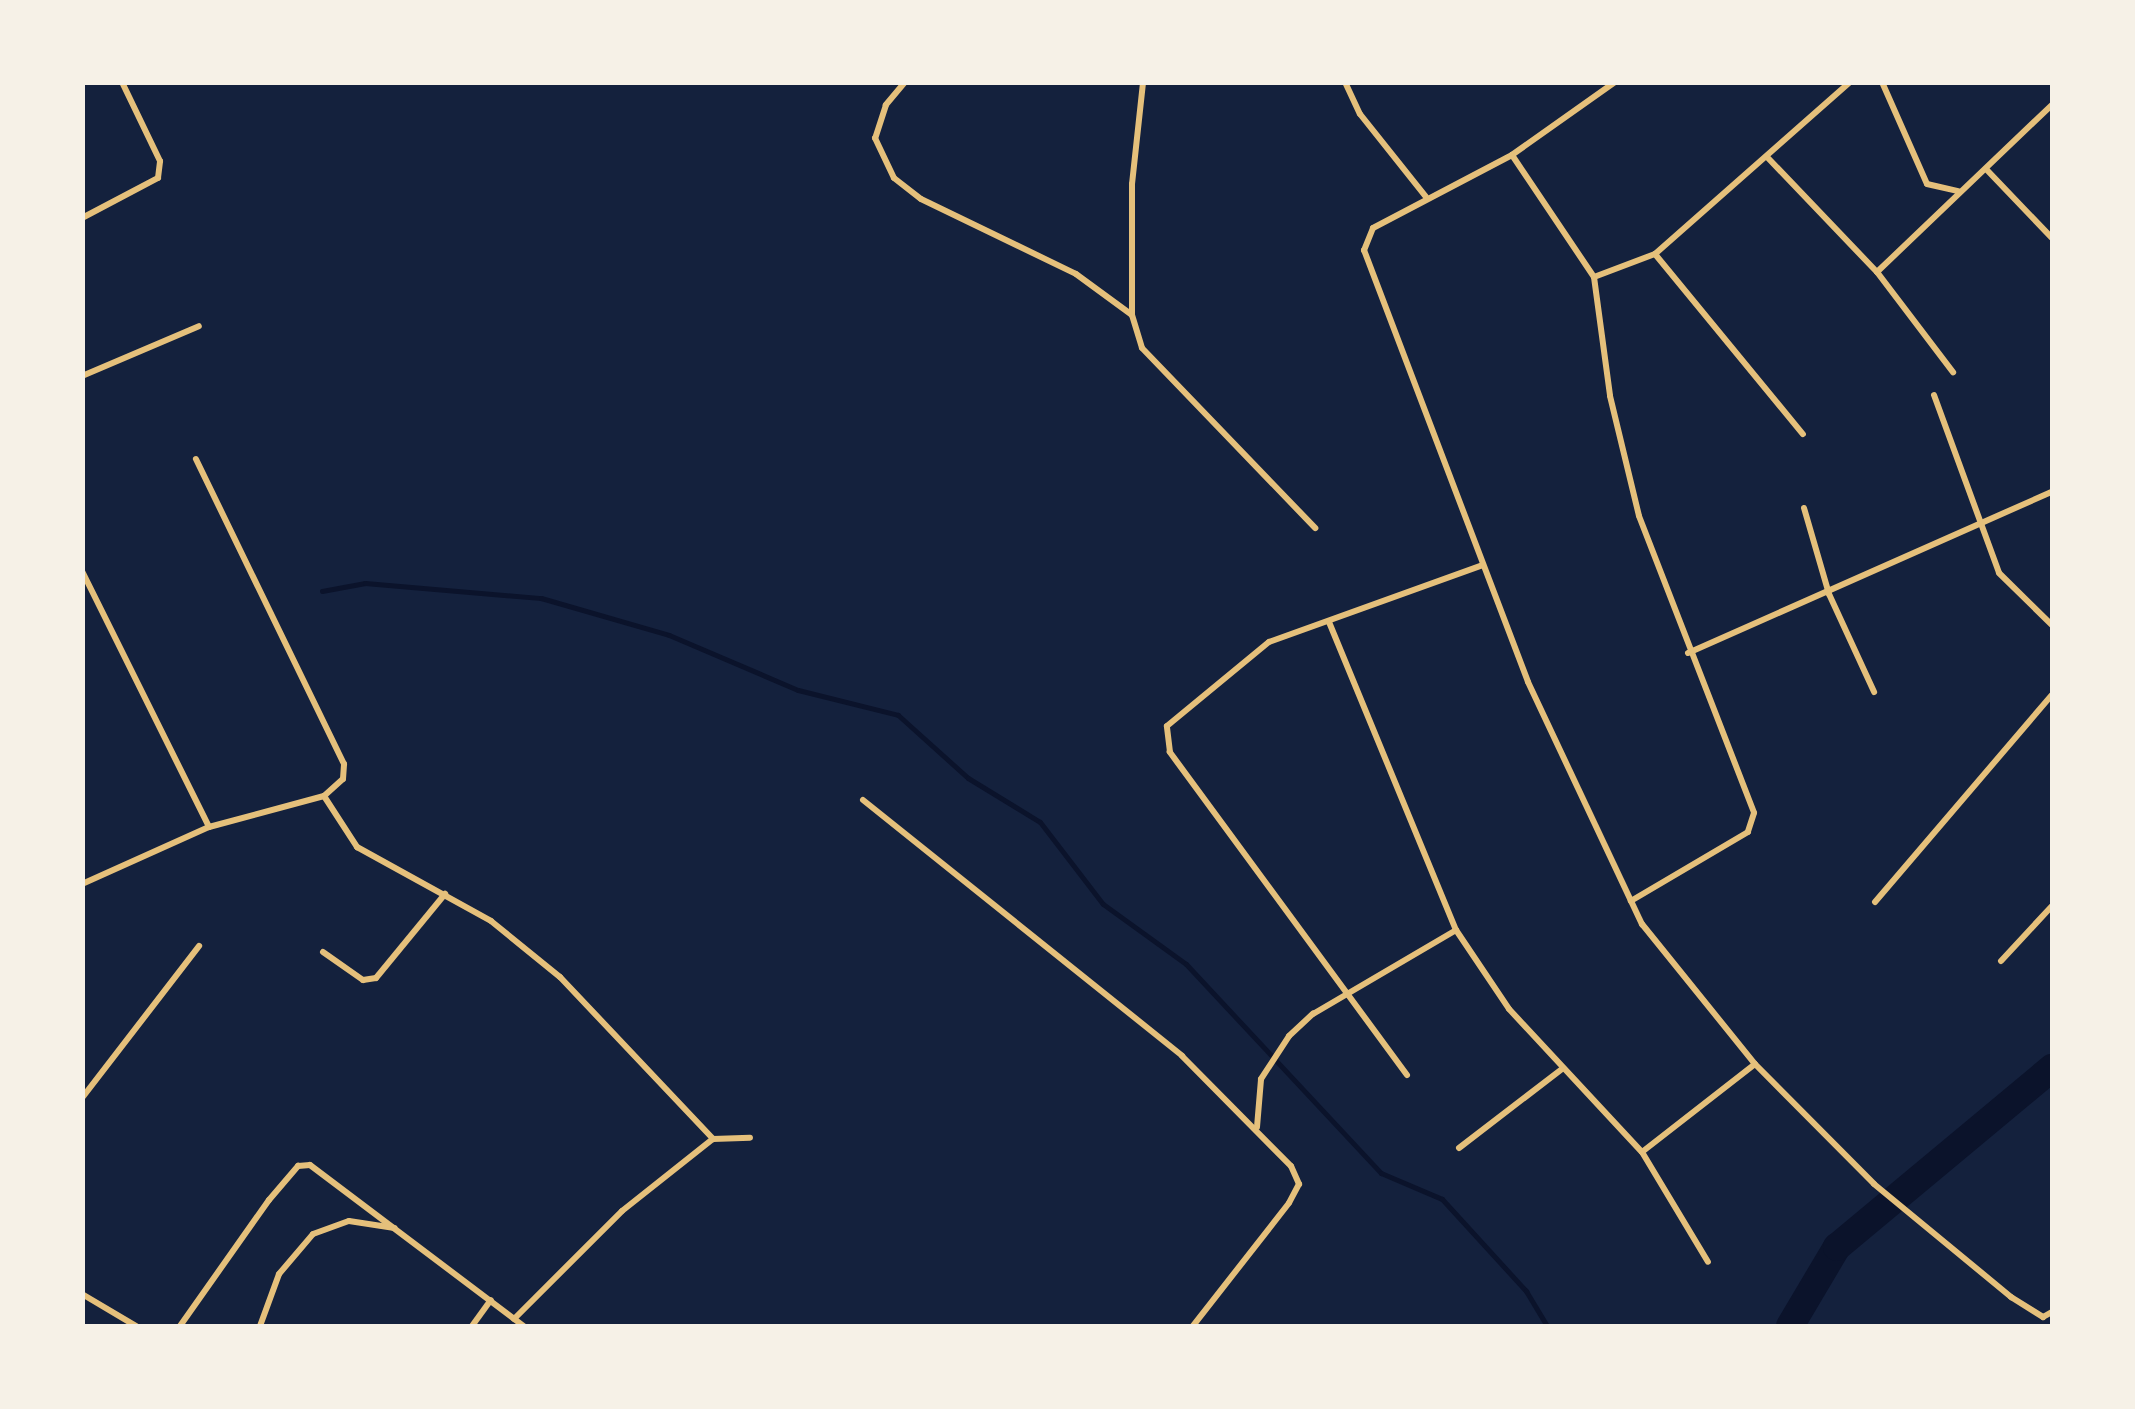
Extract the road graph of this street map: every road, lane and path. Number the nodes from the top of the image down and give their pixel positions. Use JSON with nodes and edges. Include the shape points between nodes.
{"nodes":[{"id":1,"x":122,"y":82,"type":"edge"},
{"id":2,"x":906,"y":82,"type":"edge"},
{"id":3,"x":1144,"y":82,"type":"edge"},
{"id":4,"x":1346,"y":82,"type":"edge"},
{"id":5,"x":1616,"y":82,"type":"edge"},
{"id":6,"x":1850,"y":82,"type":"edge"},
{"id":7,"x":1882,"y":82,"type":"edge"},
{"id":8,"x":2052,"y":105,"type":"edge"},
{"id":9,"x":1512,"y":154,"type":"junction"},
{"id":10,"x":1768,"y":158,"type":"junction"},
{"id":11,"x":1986,"y":169,"type":"junction"},
{"id":12,"x":1960,"y":192,"type":"junction"},
{"id":13,"x":1426,"y":197,"type":"junction"},
{"id":14,"x":82,"y":218,"type":"edge"},
{"id":15,"x":2052,"y":238,"type":"edge"},
{"id":16,"x":1655,"y":254,"type":"junction"},
{"id":17,"x":1877,"y":272,"type":"junction"},
{"id":18,"x":1594,"y":278,"type":"junction"},
{"id":19,"x":1132,"y":315,"type":"junction"},
{"id":20,"x":198,"y":326,"type":"dead end"},
{"id":21,"x":1953,"y":372,"type":"dead end"},
{"id":22,"x":82,"y":376,"type":"edge"},
{"id":23,"x":1934,"y":395,"type":"dead end"},
{"id":24,"x":1803,"y":434,"type":"dead end"},
{"id":25,"x":196,"y":458,"type":"dead end"},
{"id":26,"x":2052,"y":492,"type":"edge"},
{"id":27,"x":1804,"y":508,"type":"dead end"},
{"id":28,"x":1981,"y":524,"type":"junction"},
{"id":29,"x":1316,"y":528,"type":"dead end"},
{"id":30,"x":1483,"y":565,"type":"junction"},
{"id":31,"x":82,"y":571,"type":"edge"},
{"id":32,"x":1829,"y":594,"type":"junction"},
{"id":33,"x":1329,"y":622,"type":"junction"},
{"id":34,"x":2052,"y":625,"type":"edge"},
{"id":35,"x":1688,"y":654,"type":"junction"},
{"id":36,"x":1874,"y":692,"type":"dead end"},
{"id":37,"x":2052,"y":695,"type":"edge"},
{"id":38,"x":324,"y":796,"type":"junction"},
{"id":39,"x":863,"y":800,"type":"dead end"},
{"id":40,"x":209,"y":828,"type":"junction"},
{"id":41,"x":82,"y":884,"type":"edge"},
{"id":42,"x":446,"y":894,"type":"junction"},
{"id":43,"x":1631,"y":901,"type":"junction"},
{"id":44,"x":1874,"y":902,"type":"dead end"},
{"id":45,"x":2052,"y":906,"type":"edge"},
{"id":46,"x":1456,"y":930,"type":"junction"},
{"id":47,"x":199,"y":946,"type":"dead end"},
{"id":48,"x":323,"y":952,"type":"dead end"},
{"id":49,"x":2001,"y":961,"type":"dead end"},
{"id":50,"x":1346,"y":997,"type":"junction"},
{"id":51,"x":1756,"y":1064,"type":"junction"},
{"id":52,"x":1562,"y":1069,"type":"junction"},
{"id":53,"x":1407,"y":1076,"type":"dead end"},
{"id":54,"x":82,"y":1098,"type":"edge"},
{"id":55,"x":1257,"y":1128,"type":"junction"},
{"id":56,"x":750,"y":1138,"type":"dead end"},
{"id":57,"x":713,"y":1139,"type":"junction"},
{"id":58,"x":1459,"y":1148,"type":"dead end"},
{"id":59,"x":1642,"y":1152,"type":"junction"},
{"id":60,"x":398,"y":1230,"type":"junction"},
{"id":61,"x":1708,"y":1262,"type":"dead end"},
{"id":62,"x":82,"y":1294,"type":"edge"},
{"id":63,"x":490,"y":1300,"type":"junction"},
{"id":64,"x":2052,"y":1312,"type":"edge"},
{"id":65,"x":514,"y":1320,"type":"junction"},
{"id":66,"x":136,"y":1326,"type":"edge"},
{"id":67,"x":180,"y":1326,"type":"edge"},
{"id":68,"x":260,"y":1326,"type":"edge"},
{"id":69,"x":472,"y":1326,"type":"edge"},
{"id":70,"x":524,"y":1326,"type":"edge"},
{"id":71,"x":1193,"y":1326,"type":"edge"}],
"edges":[{"from":1,"to":14,"type":"street","via":[[160,161],[158,178]]},
{"from":2,"to":19,"type":"street","via":[[886,105],[875,138],[894,178],[921,200],[1076,274]]},
{"from":3,"to":19,"type":"street","via":[[1132,184]]},
{"from":4,"to":13,"type":"street","via":[[1360,114]]},
{"from":5,"to":9,"type":"street"},
{"from":6,"to":10,"type":"street"},
{"from":7,"to":12,"type":"street","via":[[1927,184]]},
{"from":8,"to":11,"type":"street"},
{"from":9,"to":13,"type":"street"},
{"from":9,"to":18,"type":"street"},
{"from":10,"to":16,"type":"street"},
{"from":10,"to":17,"type":"street"},
{"from":11,"to":12,"type":"street"},
{"from":11,"to":15,"type":"street"},
{"from":12,"to":17,"type":"street"},
{"from":13,"to":30,"type":"street","via":[[1373,228],[1364,250]]},
{"from":16,"to":18,"type":"street"},
{"from":16,"to":24,"type":"street"},
{"from":17,"to":21,"type":"street"},
{"from":18,"to":35,"type":"street","via":[[1610,396],[1638,516]]},
{"from":19,"to":29,"type":"street","via":[[1142,348]]},
{"from":20,"to":22,"type":"street"},
{"from":23,"to":28,"type":"street"},
{"from":25,"to":38,"type":"street","via":[[344,764],[342,779]]},
{"from":26,"to":28,"type":"street"},
{"from":27,"to":32,"type":"street"},
{"from":28,"to":32,"type":"street"},
{"from":28,"to":34,"type":"street","via":[[1999,573]]},
{"from":30,"to":33,"type":"street"},
{"from":30,"to":43,"type":"street","via":[[1544,718]]},
{"from":31,"to":40,"type":"street"},
{"from":32,"to":35,"type":"street"},
{"from":32,"to":36,"type":"street"},
{"from":33,"to":46,"type":"street"},
{"from":33,"to":50,"type":"street","via":[[1247,655],[1182,708],[1166,740]]},
{"from":35,"to":43,"type":"street","via":[[1755,822],[1691,870]]},
{"from":37,"to":44,"type":"street"},
{"from":38,"to":40,"type":"street"},
{"from":38,"to":42,"type":"street","via":[[357,847]]},
{"from":39,"to":55,"type":"street","via":[[1111,996]]},
{"from":40,"to":41,"type":"street"},
{"from":42,"to":48,"type":"street","via":[[376,978],[363,980]]},
{"from":42,"to":57,"type":"street","via":[[560,978]]},
{"from":43,"to":51,"type":"street","via":[[1656,946]]},
{"from":45,"to":49,"type":"street"},
{"from":46,"to":50,"type":"street"},
{"from":46,"to":52,"type":"street","via":[[1509,1009]]},
{"from":47,"to":54,"type":"street"},
{"from":50,"to":53,"type":"street"},
{"from":50,"to":55,"type":"street","via":[[1313,1014],[1272,1054]]},
{"from":51,"to":59,"type":"street"},
{"from":51,"to":64,"type":"street","via":[[1895,1202],[2011,1297],[2043,1317]]},
{"from":52,"to":58,"type":"street"},
{"from":52,"to":59,"type":"street"},
{"from":55,"to":71,"type":"street","via":[[1298,1184]]},
{"from":56,"to":57,"type":"street"},
{"from":57,"to":65,"type":"street","via":[[622,1211]]},
{"from":59,"to":61,"type":"street"},
{"from":60,"to":63,"type":"street"},
{"from":60,"to":67,"type":"street","via":[[322,1170],[298,1166]]},
{"from":60,"to":68,"type":"street","via":[[349,1221],[313,1234],[279,1274]]},
{"from":62,"to":66,"type":"street"},
{"from":63,"to":65,"type":"street"},
{"from":63,"to":69,"type":"street"},
{"from":65,"to":70,"type":"street"}]}
